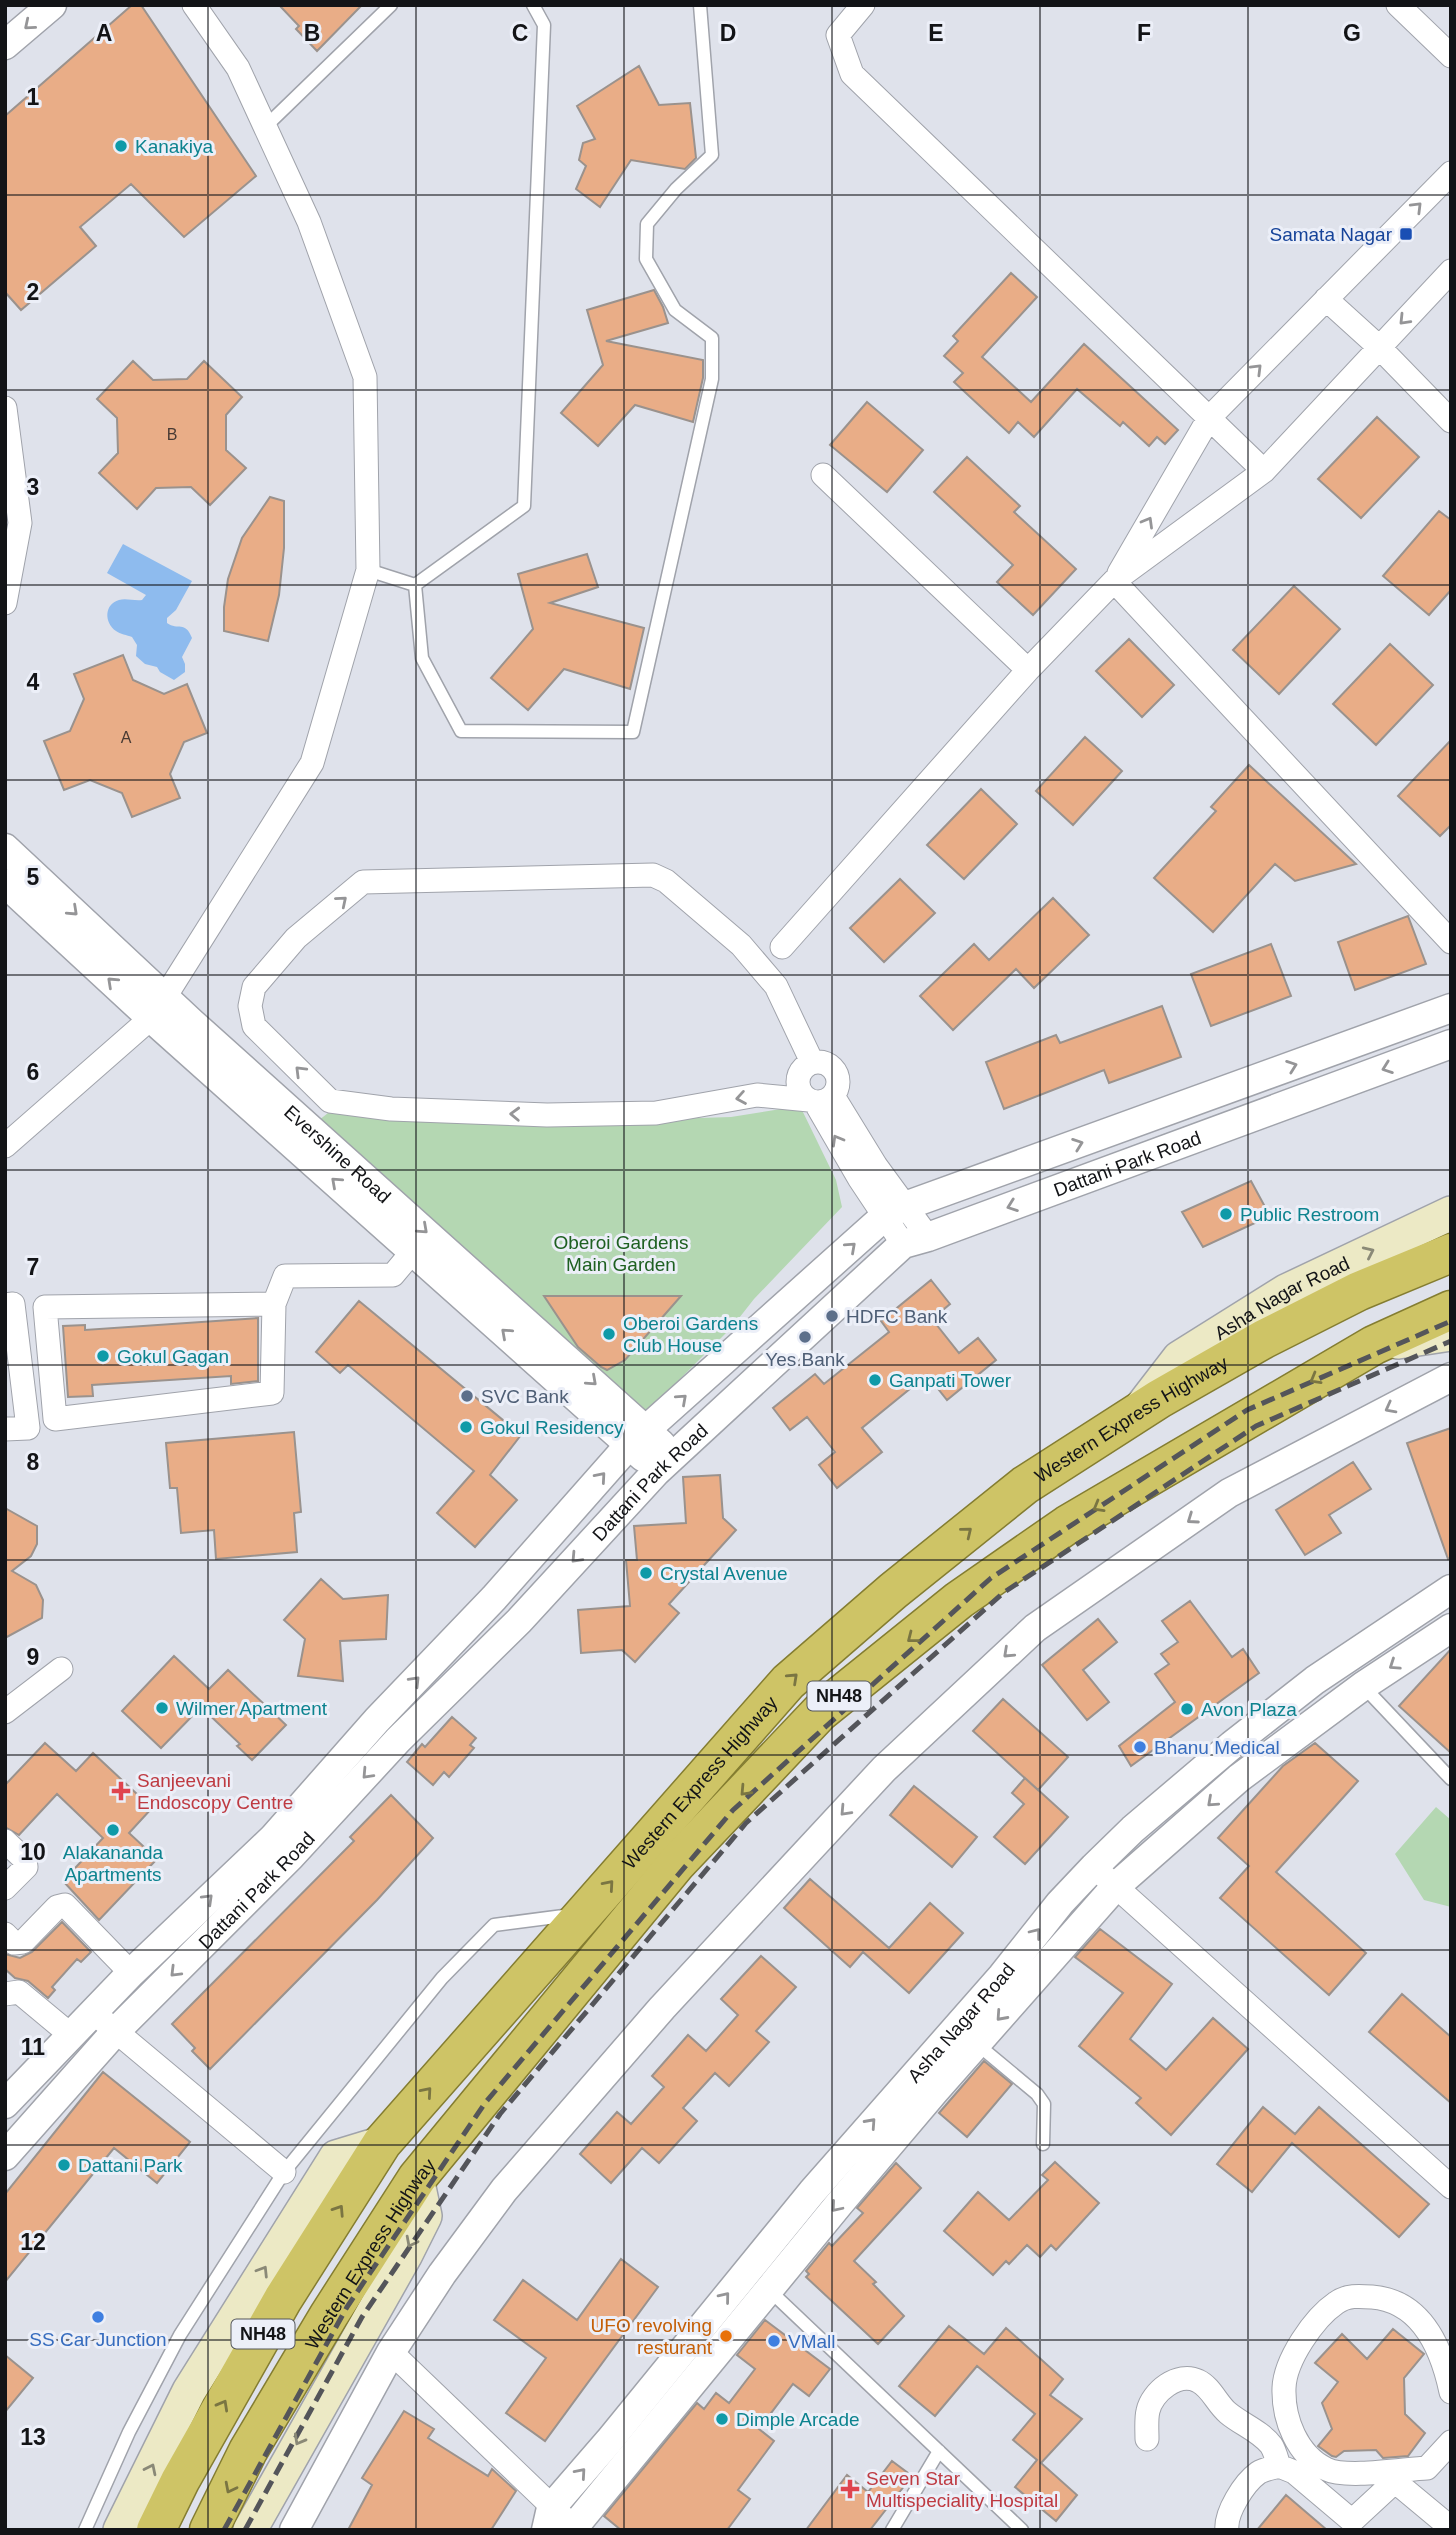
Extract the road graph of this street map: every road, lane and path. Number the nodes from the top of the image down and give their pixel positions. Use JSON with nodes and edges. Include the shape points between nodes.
{"nodes":[{"id":1,"x":52,"y":5,"type":"edge"},
{"id":2,"x":194,"y":5,"type":"edge"},
{"id":3,"x":391,"y":5,"type":"edge"},
{"id":4,"x":533,"y":5,"type":"edge"},
{"id":5,"x":701,"y":5,"type":"edge"},
{"id":6,"x":863,"y":5,"type":"edge"},
{"id":7,"x":1398,"y":5,"type":"edge"},
{"id":8,"x":5,"y":45,"type":"edge"},
{"id":9,"x":1451,"y":56,"type":"edge"},
{"id":10,"x":265,"y":127,"type":"junction"},
{"id":11,"x":1451,"y":173,"type":"edge"},
{"id":12,"x":1451,"y":271,"type":"edge"},
{"id":13,"x":1326,"y":299,"type":"junction"},
{"id":14,"x":1379,"y":346,"type":"junction"},
{"id":15,"x":5,"y":408,"type":"edge"},
{"id":16,"x":1209,"y":418,"type":"junction"},
{"id":17,"x":1451,"y":421,"type":"edge"},
{"id":18,"x":1264,"y":471,"type":"junction"},
{"id":19,"x":823,"y":475,"type":"dead end"},
{"id":20,"x":368,"y":570,"type":"junction"},
{"id":21,"x":1114,"y":582,"type":"junction"},
{"id":22,"x":415,"y":584,"type":"junction"},
{"id":23,"x":5,"y":603,"type":"edge"},
{"id":24,"x":1028,"y":670,"type":"junction"},
{"id":25,"x":5,"y":848,"type":"edge"},
{"id":26,"x":5,"y":883,"type":"edge"},
{"id":27,"x":1451,"y":942,"type":"edge"},
{"id":28,"x":782,"y":947,"type":"dead end"},
{"id":29,"x":158,"y":1007,"type":"junction"},
{"id":30,"x":1451,"y":1008,"type":"edge"},
{"id":31,"x":1451,"y":1044,"type":"edge"},
{"id":32,"x":812,"y":1062,"type":"junction"},
{"id":33,"x":819,"y":1099,"type":"junction"},
{"id":34,"x":330,"y":1101,"type":"junction"},
{"id":35,"x":1148,"y":1119,"type":"junction"},
{"id":36,"x":299,"y":1133,"type":"junction"},
{"id":37,"x":5,"y":1146,"type":"edge"},
{"id":38,"x":1160,"y":1151,"type":"junction"},
{"id":39,"x":1037,"y":1159,"type":"junction"},
{"id":40,"x":1052,"y":1191,"type":"junction"},
{"id":41,"x":895,"y":1211,"type":"junction"},
{"id":42,"x":1451,"y":1213,"type":"edge"},
{"id":43,"x":915,"y":1240,"type":"junction"},
{"id":44,"x":414,"y":1251,"type":"junction"},
{"id":45,"x":1451,"y":1253,"type":"edge"},
{"id":46,"x":274,"y":1304,"type":"junction"},
{"id":47,"x":5,"y":1305,"type":"edge"},
{"id":48,"x":1451,"y":1310,"type":"edge"},
{"id":49,"x":1451,"y":1334,"type":"edge"},
{"id":50,"x":1374,"y":1345,"type":"junction"},
{"id":51,"x":1451,"y":1377,"type":"edge"},
{"id":52,"x":1136,"y":1414,"type":"junction"},
{"id":53,"x":5,"y":1429,"type":"edge"},
{"id":54,"x":639,"y":1437,"type":"junction"},
{"id":55,"x":665,"y":1464,"type":"junction"},
{"id":56,"x":1451,"y":1589,"type":"edge"},
{"id":57,"x":494,"y":1598,"type":"junction"},
{"id":58,"x":519,"y":1621,"type":"junction"},
{"id":59,"x":1451,"y":1628,"type":"edge"},
{"id":60,"x":61,"y":1670,"type":"dead end"},
{"id":61,"x":1363,"y":1686,"type":"junction"},
{"id":62,"x":5,"y":1712,"type":"edge"},
{"id":63,"x":376,"y":1720,"type":"junction"},
{"id":64,"x":398,"y":1740,"type":"junction"},
{"id":65,"x":1451,"y":1779,"type":"edge"},
{"id":66,"x":5,"y":1841,"type":"edge"},
{"id":67,"x":282,"y":1847,"type":"junction"},
{"id":68,"x":1094,"y":1867,"type":"junction"},
{"id":69,"x":5,"y":1888,"type":"edge"},
{"id":70,"x":1115,"y":1888,"type":"junction"},
{"id":71,"x":584,"y":1913,"type":"junction"},
{"id":72,"x":5,"y":1934,"type":"edge"},
{"id":73,"x":131,"y":1973,"type":"junction"},
{"id":74,"x":5,"y":1994,"type":"edge"},
{"id":75,"x":94,"y":2013,"type":"junction"},
{"id":76,"x":115,"y":2032,"type":"junction"},
{"id":77,"x":72,"y":2036,"type":"junction"},
{"id":78,"x":976,"y":2044,"type":"junction"},
{"id":79,"x":5,"y":2104,"type":"edge"},
{"id":80,"x":382,"y":2144,"type":"junction"},
{"id":81,"x":1043,"y":2144,"type":"dead end"},
{"id":82,"x":9,"y":2146,"type":"edge"},
{"id":83,"x":284,"y":2172,"type":"junction"},
{"id":84,"x":417,"y":2178,"type":"junction"},
{"id":85,"x":1451,"y":2187,"type":"edge"},
{"id":86,"x":768,"y":2288,"type":"junction"},
{"id":87,"x":390,"y":2352,"type":"junction"},
{"id":88,"x":1451,"y":2392,"type":"edge"},
{"id":89,"x":1147,"y":2439,"type":"dead end"},
{"id":90,"x":1451,"y":2442,"type":"edge"},
{"id":91,"x":939,"y":2451,"type":"junction"},
{"id":92,"x":1279,"y":2466,"type":"junction"},
{"id":93,"x":548,"y":2519,"type":"edge"},
{"id":94,"x":1449,"y":2523,"type":"edge"},
{"id":95,"x":574,"y":2529,"type":"edge"},
{"id":96,"x":85,"y":2530,"type":"edge"},
{"id":97,"x":120,"y":2530,"type":"edge"},
{"id":98,"x":156,"y":2530,"type":"edge"},
{"id":99,"x":209,"y":2530,"type":"edge"},
{"id":100,"x":250,"y":2530,"type":"edge"},
{"id":101,"x":294,"y":2530,"type":"edge"},
{"id":102,"x":892,"y":2530,"type":"edge"},
{"id":103,"x":1022,"y":2530,"type":"edge"},
{"id":104,"x":1227,"y":2530,"type":"edge"}],
"edges":[{"from":1,"to":8,"type":"street","one_way":true},
{"from":2,"to":10,"type":"street","via":[[238,68]]},
{"from":3,"to":10,"type":"lane"},
{"from":4,"to":22,"type":"lane","via":[[544,25],[524,506]]},
{"from":5,"to":22,"type":"lane","via":[[712,155],[648,224],[646,259],[675,310],[712,338],[712,379],[633,732],[461,731],[422,658]]},
{"from":6,"to":16,"type":"street","via":[[838,35],[852,74]]},
{"from":7,"to":9,"type":"street"},
{"from":10,"to":20,"type":"street","via":[[309,222],[365,377]]},
{"from":13,"to":11,"type":"street","one_way":true},
{"from":12,"to":14,"type":"street","one_way":true},
{"from":13,"to":14,"type":"street"},
{"from":16,"to":13,"type":"street","one_way":true},
{"from":14,"to":17,"type":"street"},
{"from":14,"to":18,"type":"street"},
{"from":15,"to":23,"type":"street","via":[[20,523]]},
{"from":16,"to":18,"type":"street"},
{"from":21,"to":16,"type":"street","one_way":true},
{"from":18,"to":21,"type":"street"},
{"from":19,"to":24,"type":"street"},
{"from":20,"to":22,"type":"lane"},
{"from":20,"to":29,"type":"street","via":[[312,763]]},
{"from":21,"to":24,"type":"street"},
{"from":21,"to":27,"type":"street"},
{"from":24,"to":28,"type":"street"},
{"from":25,"to":29,"type":"street","name":"Evershine Road","one_way":true},
{"from":29,"to":26,"type":"street","name":"Evershine Road","one_way":true},
{"from":29,"to":36,"type":"street","name":"Evershine Road"},
{"from":29,"to":37,"type":"street"},
{"from":35,"to":30,"type":"street","name":"Dattani Park Road","one_way":true},
{"from":31,"to":38,"type":"street","name":"Dattani Park Road","one_way":true},
{"from":32,"to":33,"type":"street","via":[[801,1070],[799,1090]]},
{"from":32,"to":33,"type":"street","via":[[826,1063],[836,1072],[838,1084]]},
{"from":34,"to":32,"type":"street","one_way":true,"via":[[254,1026],[250,1006],[254,987],[296,939],[363,883],[653,875],[741,945],[776,986]]},
{"from":33,"to":34,"type":"street","one_way":true,"via":[[757,1095],[656,1113],[547,1115],[391,1109]]},
{"from":33,"to":41,"type":"street","via":[[859,1178]]},
{"from":34,"to":36,"type":"street"},
{"from":35,"to":38,"type":"street"},
{"from":39,"to":35,"type":"street","name":"Dattani Park Road","one_way":true},
{"from":44,"to":36,"type":"street","name":"Evershine Road","one_way":true},
{"from":36,"to":54,"type":"street","name":"Evershine Road","one_way":true},
{"from":38,"to":40,"type":"street","name":"Dattani Park Road"},
{"from":39,"to":40,"type":"street"},
{"from":39,"to":41,"type":"street","name":"Dattani Park Road"},
{"from":40,"to":43,"type":"street","name":"Dattani Park Road","one_way":true},
{"from":41,"to":43,"type":"street"},
{"from":54,"to":41,"type":"street","name":"Dattani Park Road","one_way":true},
{"from":52,"to":42,"type":"main road","name":"Asha Nagar Road","one_way":true,"via":[[1179,1358],[1286,1291]]},
{"from":43,"to":55,"type":"street","name":"Dattani Park Road"},
{"from":44,"to":46,"type":"street","via":[[393,1275],[285,1276]]},
{"from":54,"to":44,"type":"street","name":"Evershine Road","one_way":true},
{"from":45,"to":52,"type":"highway","name":"Western Express Highway","number":"NH48","via":[[1359,1291],[1264,1339]]},
{"from":46,"to":46,"type":"street","via":[[272,1393],[55,1419],[45,1307]]},
{"from":47,"to":53,"type":"street","via":[[13,1304],[28,1428]]},
{"from":48,"to":50,"type":"highway","name":"Western Express Highway","number":"NH48"},
{"from":49,"to":50,"type":"main road"},
{"from":50,"to":84,"type":"highway","name":"Western Express Highway","number":"NH48","one_way":true,"via":[[1067,1525],[960,1601],[820,1712],[676,1864]]},
{"from":51,"to":87,"type":"street","one_way":true,"via":[[1229,1493],[1035,1628],[884,1769],[662,2008],[503,2190]]},
{"from":71,"to":52,"type":"highway","name":"Western Express Highway","number":"NH48","one_way":true,"via":[[788,1682],[1025,1485]]},
{"from":54,"to":55,"type":"street","name":"Evershine Road"},
{"from":57,"to":54,"type":"street","name":"Dattani Park Road","one_way":true},
{"from":55,"to":58,"type":"street","name":"Dattani Park Road","one_way":true},
{"from":56,"to":68,"type":"street","name":"Asha Nagar Road","via":[[1315,1680],[1232,1745]]},
{"from":57,"to":58,"type":"street"},
{"from":63,"to":57,"type":"street","name":"Dattani Park Road","one_way":true},
{"from":58,"to":64,"type":"street","name":"Dattani Park Road"},
{"from":59,"to":61,"type":"street","name":"Asha Nagar Road","one_way":true},
{"from":60,"to":62,"type":"street"},
{"from":61,"to":65,"type":"lane"},
{"from":61,"to":70,"type":"street","name":"Asha Nagar Road","one_way":true,"via":[[1239,1778]]},
{"from":63,"to":64,"type":"street"},
{"from":63,"to":67,"type":"street","name":"Dattani Park Road"},
{"from":64,"to":67,"type":"street","name":"Dattani Park Road","one_way":true},
{"from":66,"to":69,"type":"street","via":[[25,1860],[26,1867]]},
{"from":73,"to":67,"type":"street","name":"Dattani Park Road","one_way":true},
{"from":67,"to":76,"type":"street","name":"Dattani Park Road","one_way":true},
{"from":68,"to":70,"type":"street"},
{"from":93,"to":68,"type":"street","name":"Asha Nagar Road","one_way":true,"via":[[812,2192]]},
{"from":70,"to":78,"type":"street","name":"Asha Nagar Road","one_way":true},
{"from":70,"to":85,"type":"street"},
{"from":80,"to":71,"type":"highway","name":"Western Express Highway","number":"NH48","one_way":true},
{"from":71,"to":83,"type":"lane","via":[[494,1925],[442,1978]]},
{"from":72,"to":73,"type":"street","via":[[14,1942],[23,1942],[57,1906],[65,1905]]},
{"from":73,"to":75,"type":"street","name":"Dattani Park Road"},
{"from":74,"to":77,"type":"street","via":[[19,1992]]},
{"from":75,"to":76,"type":"street"},
{"from":75,"to":77,"type":"street","name":"Dattani Park Road"},
{"from":76,"to":82,"type":"street","name":"Dattani Park Road"},
{"from":76,"to":83,"type":"street"},
{"from":77,"to":79,"type":"street","name":"Dattani Park Road"},
{"from":78,"to":81,"type":"lane","via":[[1044,2104]]},
{"from":78,"to":86,"type":"street","name":"Asha Nagar Road","one_way":true},
{"from":97,"to":80,"type":"main road","one_way":true,"via":[[189,2391],[336,2157]]},
{"from":98,"to":80,"type":"highway","name":"Western Express Highway","number":"NH48","one_way":true,"via":[[283,2299]]},
{"from":83,"to":96,"type":"lane","via":[[180,2336],[129,2432]]},
{"from":84,"to":99,"type":"highway","name":"Western Express Highway","number":"NH48","one_way":true,"via":[[255,2440]]},
{"from":84,"to":100,"type":"main road","one_way":true,"via":[[425,2216]]},
{"from":86,"to":91,"type":"lane"},
{"from":86,"to":95,"type":"street","name":"Asha Nagar Road"},
{"from":87,"to":93,"type":"street"},
{"from":87,"to":101,"type":"street"},
{"from":88,"to":90,"type":"street","via":[[1437,2347],[1423,2323],[1387,2298],[1354,2295],[1337,2302],[1302,2340],[1284,2387],[1292,2432],[1303,2450],[1327,2470],[1359,2473],[1427,2468]]},
{"from":89,"to":92,"type":"street","via":[[1148,2410],[1158,2393],[1187,2378],[1199,2381],[1226,2412],[1272,2446]]},
{"from":91,"to":102,"type":"lane"},
{"from":91,"to":103,"type":"lane"},
{"from":92,"to":94,"type":"street","via":[[1294,2472],[1352,2522],[1392,2484],[1398,2484]]},
{"from":92,"to":104,"type":"street","via":[[1259,2472],[1240,2492]]},
{"from":93,"to":95,"type":"street"}]}
